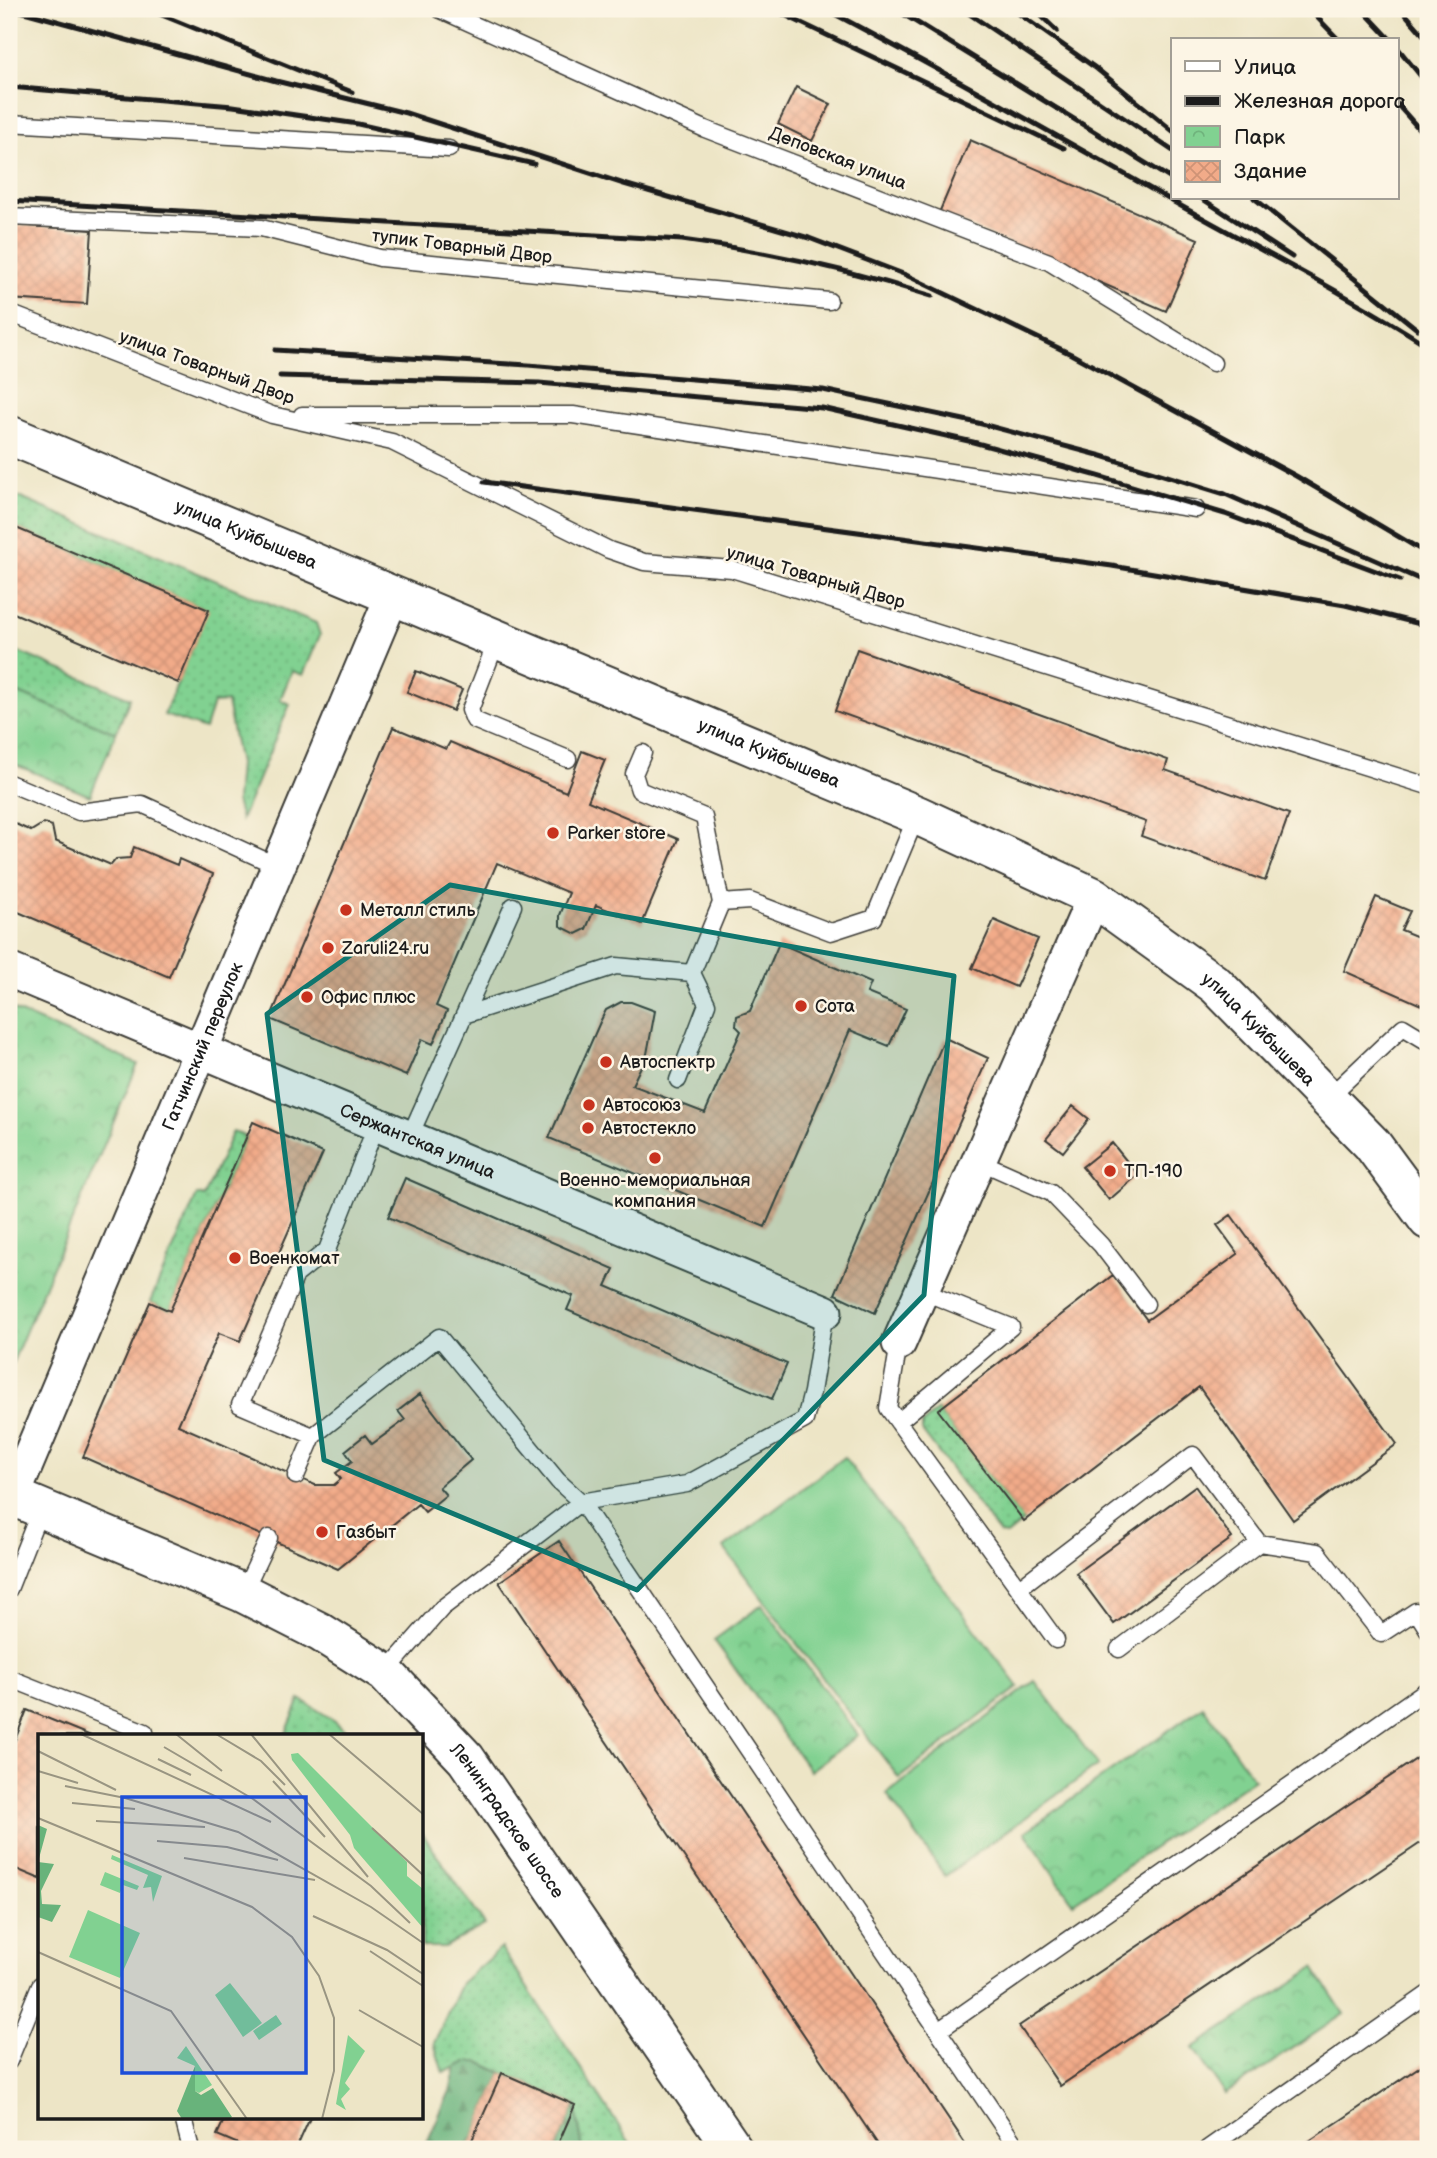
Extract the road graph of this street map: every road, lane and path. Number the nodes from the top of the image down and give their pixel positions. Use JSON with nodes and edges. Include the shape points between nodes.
{"nodes":[{"id":1,"x":439,"y":9,"type":"edge"},
{"id":2,"x":9,"y":123,"type":"edge"},
{"id":3,"x":449,"y":149,"type":"dead end"},
{"id":4,"x":9,"y":218,"type":"edge"},
{"id":5,"x":829,"y":301,"type":"dead end"},
{"id":6,"x":9,"y":313,"type":"edge"},
{"id":7,"x":1213,"y":363,"type":"dead end"},
{"id":8,"x":272,"y":415,"type":"junction"},
{"id":9,"x":9,"y":435,"type":"edge"},
{"id":10,"x":1196,"y":509,"type":"dead end"},
{"id":11,"x":393,"y":594,"type":"junction"},
{"id":12,"x":498,"y":637,"type":"junction"},
{"id":13,"x":643,"y":753,"type":"dead end"},
{"id":14,"x":568,"y":759,"type":"dead end"},
{"id":15,"x":9,"y":783,"type":"edge"},
{"id":16,"x":1428,"y":786,"type":"edge"},
{"id":17,"x":917,"y":815,"type":"junction"},
{"id":18,"x":277,"y":866,"type":"junction"},
{"id":19,"x":1094,"y":897,"type":"junction"},
{"id":20,"x":721,"y":903,"type":"junction"},
{"id":21,"x":513,"y":905,"type":"dead end"},
{"id":22,"x":9,"y":970,"type":"edge"},
{"id":23,"x":692,"y":973,"type":"junction"},
{"id":24,"x":464,"y":1016,"type":"junction"},
{"id":25,"x":1428,"y":1042,"type":"edge"},
{"id":26,"x":200,"y":1050,"type":"junction"},
{"id":27,"x":678,"y":1080,"type":"dead end"},
{"id":28,"x":1329,"y":1097,"type":"junction"},
{"id":29,"x":377,"y":1124,"type":"junction"},
{"id":30,"x":409,"y":1138,"type":"junction"},
{"id":31,"x":979,"y":1161,"type":"junction"},
{"id":32,"x":1428,"y":1220,"type":"edge"},
{"id":33,"x":922,"y":1291,"type":"junction"},
{"id":34,"x":1146,"y":1304,"type":"dead end"},
{"id":35,"x":825,"y":1312,"type":"joint"},
{"id":36,"x":899,"y":1343,"type":"joint"},
{"id":37,"x":898,"y":1423,"type":"junction"},
{"id":38,"x":313,"y":1436,"type":"junction"},
{"id":39,"x":296,"y":1476,"type":"dead end"},
{"id":40,"x":21,"y":1500,"type":"edge"},
{"id":41,"x":580,"y":1502,"type":"junction"},
{"id":42,"x":269,"y":1538,"type":"dead end"},
{"id":43,"x":1259,"y":1543,"type":"junction"},
{"id":44,"x":1020,"y":1588,"type":"junction"},
{"id":45,"x":9,"y":1589,"type":"edge"},
{"id":46,"x":243,"y":1594,"type":"junction"},
{"id":47,"x":1428,"y":1630,"type":"edge"},
{"id":48,"x":1056,"y":1640,"type":"dead end"},
{"id":49,"x":1119,"y":1649,"type":"dead end"},
{"id":50,"x":385,"y":1673,"type":"junction"},
{"id":51,"x":9,"y":1678,"type":"edge"},
{"id":52,"x":1428,"y":1689,"type":"edge"},
{"id":53,"x":144,"y":1734,"type":"edge"},
{"id":54,"x":431,"y":1735,"type":"edge"},
{"id":55,"x":38,"y":1990,"type":"edge"},
{"id":56,"x":1428,"y":1994,"type":"edge"},
{"id":57,"x":938,"y":2031,"type":"junction"},
{"id":58,"x":9,"y":2061,"type":"edge"},
{"id":59,"x":184,"y":2120,"type":"edge"},
{"id":60,"x":191,"y":2149,"type":"edge"},
{"id":61,"x":733,"y":2149,"type":"edge"},
{"id":62,"x":1018,"y":2149,"type":"edge"},
{"id":63,"x":1207,"y":2149,"type":"edge"}],
"edges":[{"from":1,"to":7,"type":"lane","name":"Деповская улица","via":[[705,129],[1049,262]]},
{"from":2,"to":3,"type":"lane"},
{"from":4,"to":5,"type":"lane","name":"тупик Товарный Двор","via":[[261,228],[380,258]]},
{"from":6,"to":8,"type":"lane","name":"улица Товарный Двор"},
{"from":8,"to":10,"type":"lane","via":[[573,415]]},
{"from":8,"to":16,"type":"lane","name":"улица Товарный Двор","via":[[392,442],[609,550],[644,562],[732,569]]},
{"from":9,"to":11,"type":"main road","name":"улица Куйбышева"},
{"from":11,"to":12,"type":"main road","name":"улица Куйбышева"},
{"from":11,"to":18,"type":"street","name":"Гатчинский переулок"},
{"from":12,"to":14,"type":"lane","via":[[470,710],[474,720]]},
{"from":12,"to":17,"type":"main road","name":"улица Куйбышева"},
{"from":13,"to":20,"type":"lane","via":[[634,774],[639,790],[704,817]]},
{"from":15,"to":18,"type":"lane","via":[[79,812],[142,804]]},
{"from":17,"to":19,"type":"main road","name":"улица Куйбышева"},
{"from":17,"to":20,"type":"lane","via":[[874,918],[831,932],[750,901]]},
{"from":18,"to":26,"type":"street","name":"Гатчинский переулок"},
{"from":19,"to":28,"type":"main road","name":"улица Куйбышева","via":[[1216,985]]},
{"from":19,"to":31,"type":"street"},
{"from":20,"to":23,"type":"lane"},
{"from":21,"to":24,"type":"lane"},
{"from":22,"to":26,"type":"street","name":"Сержантская улица"},
{"from":23,"to":24,"type":"lane","via":[[616,966]]},
{"from":23,"to":27,"type":"lane","via":[[707,1004]]},
{"from":24,"to":30,"type":"lane"},
{"from":25,"to":28,"type":"lane","via":[[1403,1027]]},
{"from":26,"to":29,"type":"street","name":"Сержантская улица"},
{"from":26,"to":40,"type":"street","name":"Гатчинский переулок"},
{"from":28,"to":32,"type":"main road","name":"улица Куйбышева","via":[[1372,1144]]},
{"from":29,"to":30,"type":"street","name":"Сержантская улица"},
{"from":29,"to":38,"type":"lane","via":[[327,1250],[296,1275],[240,1405]]},
{"from":30,"to":35,"type":"street","name":"Сержантская улица"},
{"from":31,"to":33,"type":"street"},
{"from":31,"to":34,"type":"lane","via":[[1051,1192],[1101,1245]]},
{"from":33,"to":36,"type":"street"},
{"from":33,"to":37,"type":"lane","via":[[1011,1327]]},
{"from":35,"to":41,"type":"lane","via":[[805,1420],[687,1484]]},
{"from":36,"to":37,"type":"lane","via":[[888,1408]]},
{"from":37,"to":44,"type":"lane"},
{"from":38,"to":39,"type":"lane"},
{"from":38,"to":41,"type":"lane","via":[[439,1337]]},
{"from":40,"to":45,"type":"lane"},
{"from":40,"to":46,"type":"main road","name":"Ленинградское шоссе"},
{"from":41,"to":50,"type":"lane","via":[[442,1608]]},
{"from":41,"to":57,"type":"lane"},
{"from":42,"to":46,"type":"lane"},
{"from":43,"to":44,"type":"lane","via":[[1193,1455]]},
{"from":43,"to":47,"type":"lane","via":[[1317,1552],[1381,1634],[1416,1611]]},
{"from":43,"to":49,"type":"lane"},
{"from":44,"to":48,"type":"lane"},
{"from":46,"to":50,"type":"main road","name":"Ленинградское шоссе","via":[[320,1632]]},
{"from":50,"to":54,"type":"main road","name":"Ленинградское шоссе"},
{"from":51,"to":53,"type":"lane"},
{"from":52,"to":57,"type":"lane"},
{"from":54,"to":61,"type":"main road","name":"Ленинградское шоссе","via":[[466,1759]]},
{"from":55,"to":58,"type":"lane"},
{"from":56,"to":63,"type":"lane"},
{"from":57,"to":62,"type":"lane"},
{"from":59,"to":60,"type":"lane"}]}
